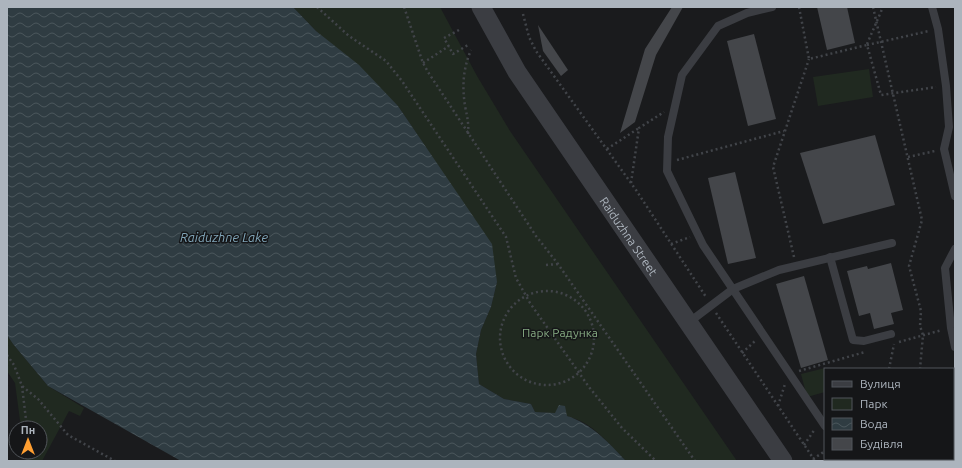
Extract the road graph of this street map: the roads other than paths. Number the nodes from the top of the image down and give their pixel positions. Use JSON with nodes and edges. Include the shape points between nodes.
{"nodes":[{"id":1,"x":480,"y":7,"type":"edge"},
{"id":2,"x":772,"y":7,"type":"edge"},
{"id":3,"x":932,"y":7,"type":"edge"},
{"id":4,"x":955,"y":196,"type":"edge"},
{"id":5,"x":892,"y":243,"type":"dead end"},
{"id":6,"x":955,"y":249,"type":"edge"},
{"id":7,"x":830,"y":257,"type":"junction"},
{"id":8,"x":733,"y":289,"type":"junction"},
{"id":9,"x":688,"y":323,"type":"junction"},
{"id":10,"x":891,"y":334,"type":"road end"},
{"id":11,"x":955,"y":347,"type":"edge"},
{"id":12,"x":822,"y":423,"type":"edge"},
{"id":13,"x":783,"y":461,"type":"edge"}],
"edges":[{"from":1,"to":9,"type":"street","name":"Raiduzhna Street","via":[[517,72]]},
{"from":2,"to":8,"type":"lane","via":[[747,13],[718,26],[682,74],[668,137],[667,171],[703,245]]},
{"from":3,"to":4,"type":"lane","via":[[938,29],[946,86],[949,127],[944,149]]},
{"from":5,"to":7,"type":"lane"},
{"from":6,"to":11,"type":"lane","via":[[945,268]]},
{"from":7,"to":8,"type":"lane","via":[[779,270]]},
{"from":7,"to":10,"type":"lane","via":[[853,340],[864,341]]},
{"from":8,"to":9,"type":"lane"},
{"from":8,"to":12,"type":"lane"},
{"from":9,"to":13,"type":"street","name":"Raiduzhna Street"}]}
